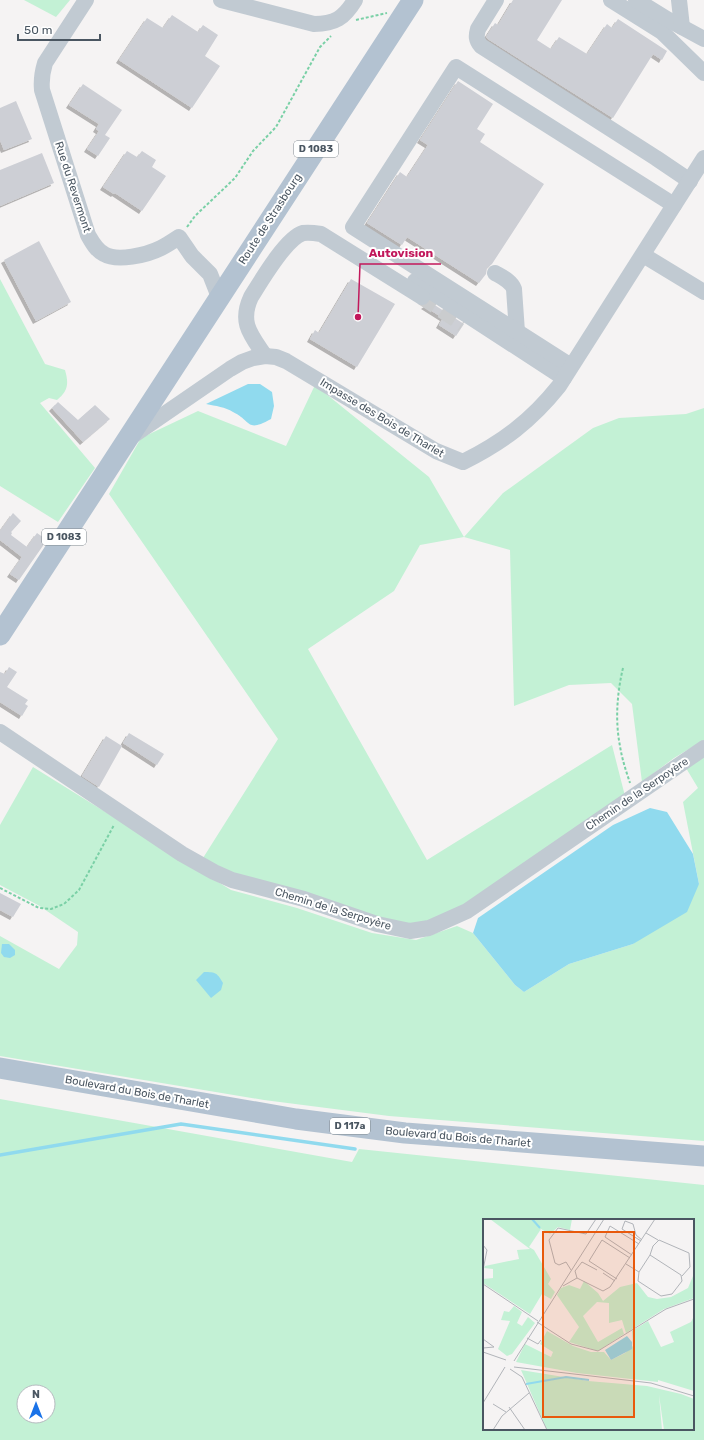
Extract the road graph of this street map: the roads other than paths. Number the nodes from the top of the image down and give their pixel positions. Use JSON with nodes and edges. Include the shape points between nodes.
{"nodes":[{"id":1,"x":86,"y":0,"type":"edge"},
{"id":2,"x":221,"y":0,"type":"edge"},
{"id":3,"x":355,"y":0,"type":"edge"},
{"id":4,"x":496,"y":0,"type":"edge"},
{"id":5,"x":611,"y":0,"type":"edge"},
{"id":6,"x":636,"y":0,"type":"edge"},
{"id":7,"x":679,"y":0,"type":"edge"},
{"id":8,"x":409,"y":6,"type":"edge"},
{"id":9,"x":682,"y":27,"type":"junction"},
{"id":10,"x":704,"y":39,"type":"edge"},
{"id":11,"x":704,"y":73,"type":"edge"},
{"id":12,"x":704,"y":158,"type":"edge"},
{"id":13,"x":690,"y":181,"type":"junction"},
{"id":14,"x":674,"y":205,"type":"junction"},
{"id":15,"x":643,"y":255,"type":"junction"},
{"id":16,"x":374,"y":267,"type":"junction"},
{"id":17,"x":494,"y":273,"type":"dead end"},
{"id":18,"x":704,"y":292,"type":"edge"},
{"id":19,"x":219,"y":297,"type":"junction"},
{"id":20,"x":422,"y":297,"type":"tunnel mouth"},
{"id":21,"x":463,"y":324,"type":"tunnel mouth"},
{"id":22,"x":517,"y":332,"type":"junction"},
{"id":23,"x":265,"y":356,"type":"junction"},
{"id":24,"x":565,"y":377,"type":"junction"},
{"id":25,"x":128,"y":439,"type":"junction"},
{"id":26,"x":0,"y":635,"type":"edge"},
{"id":27,"x":0,"y":732,"type":"edge"},
{"id":28,"x":704,"y":748,"type":"edge"},
{"id":29,"x":0,"y":1068,"type":"edge"},
{"id":30,"x":704,"y":1156,"type":"edge"}],
"edges":[{"from":1,"to":19,"type":"street","name":"Rue du Revermont","via":[[45,63],[41,80],[88,235],[98,250],[113,257],[147,253],[179,237],[192,256],[210,274]]},
{"from":2,"to":3,"type":"street","via":[[314,24],[339,19]]},
{"from":4,"to":13,"type":"street","via":[[476,34],[480,46]]},
{"from":5,"to":11,"type":"street","via":[[662,32]]},
{"from":6,"to":9,"type":"street"},
{"from":7,"to":9,"type":"street"},
{"from":8,"to":19,"type":"main road","name":"Route de Strasbourg","number":"D 1083"},
{"from":9,"to":10,"type":"street"},
{"from":12,"to":13,"type":"street","name":"Impasse des Bois de Tharlet"},
{"from":13,"to":14,"type":"street","name":"Impasse des Bois de Tharlet"},
{"from":14,"to":15,"type":"street","name":"Impasse des Bois de Tharlet"},
{"from":14,"to":22,"type":"street","via":[[456,67],[353,227]]},
{"from":15,"to":18,"type":"street"},
{"from":15,"to":24,"type":"street","name":"Impasse des Bois de Tharlet"},
{"from":16,"to":20,"type":"street"},
{"from":16,"to":23,"type":"street","via":[[321,234],[303,233],[295,237],[284,248],[247,304],[247,327]]},
{"from":16,"to":24,"type":"street","via":[[394,268]]},
{"from":17,"to":22,"type":"street","via":[[509,282],[514,289]]},
{"from":19,"to":25,"type":"main road","name":"Route de Strasbourg","number":"D 1083"},
{"from":21,"to":24,"type":"street"},
{"from":22,"to":24,"type":"street"},
{"from":23,"to":24,"type":"street","name":"Impasse des Bois de Tharlet","via":[[286,361],[436,451],[463,462],[516,431],[544,405]]},
{"from":23,"to":25,"type":"street","name":"Impasse des Bois de Tharlet","via":[[253,358],[230,369]]},
{"from":25,"to":26,"type":"main road","number":"D 1083"},
{"from":27,"to":28,"type":"street","name":"Chemin de la Serpoyère","via":[[182,854],[220,875],[304,899],[377,924],[410,931],[429,928],[467,911]]},
{"from":29,"to":30,"type":"main road","name":"Boulevard du Bois de Tharlet","number":"D 117a","via":[[296,1119],[404,1133]]}]}
